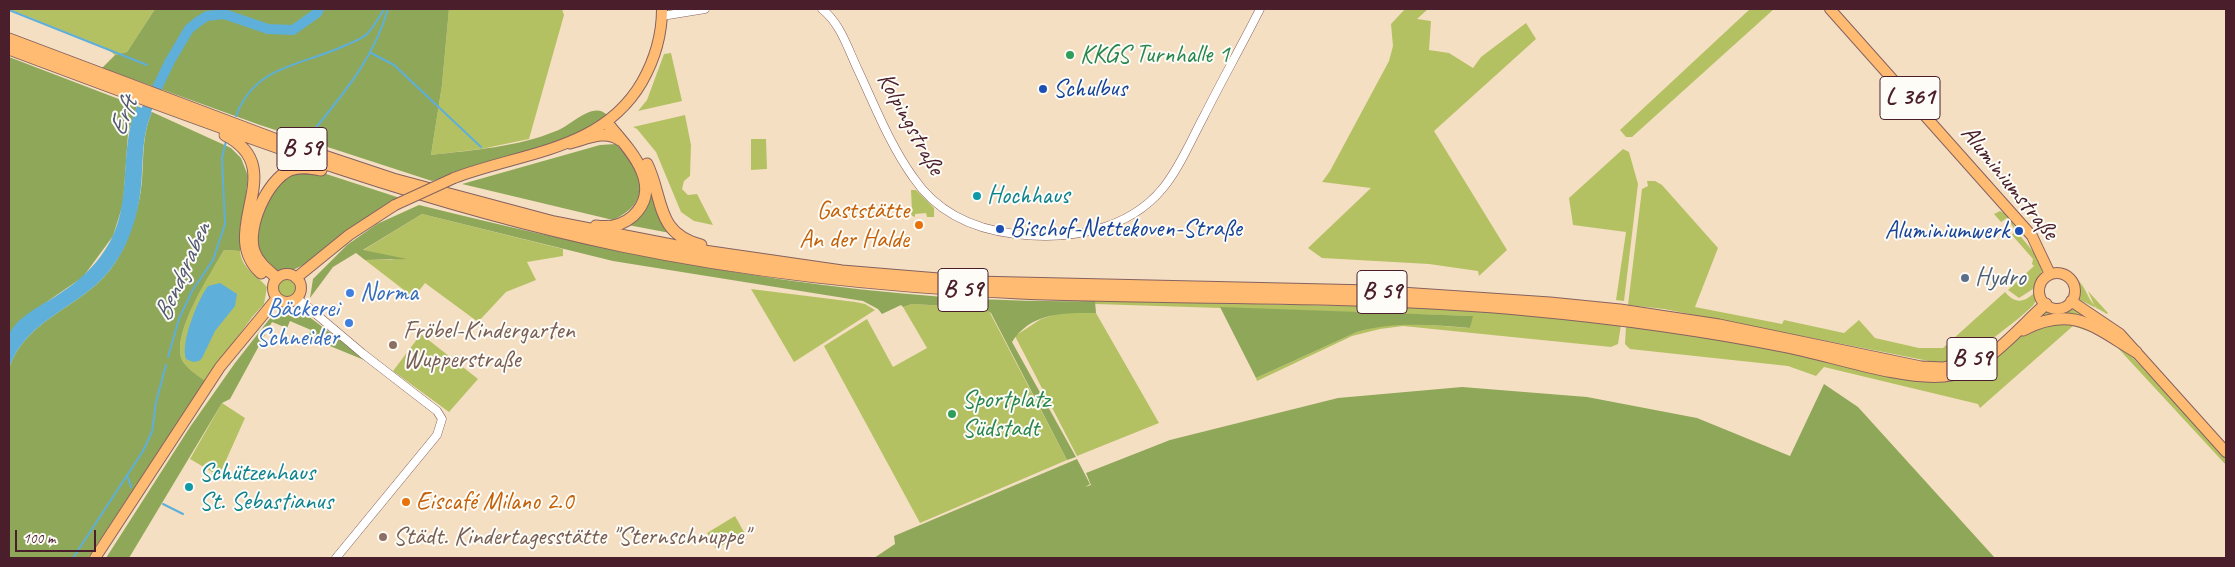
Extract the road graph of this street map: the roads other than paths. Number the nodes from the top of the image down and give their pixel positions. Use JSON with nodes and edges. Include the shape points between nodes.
{"nodes":[{"id":1,"x":705,"y":9,"type":"edge"},
{"id":2,"x":822,"y":9,"type":"edge"},
{"id":3,"x":1260,"y":9,"type":"edge"},
{"id":4,"x":1830,"y":9,"type":"edge"},
{"id":5,"x":662,"y":12,"type":"edge"},
{"id":6,"x":9,"y":39,"type":"edge"},
{"id":7,"x":9,"y":49,"type":"edge"},
{"id":8,"x":135,"y":92,"type":"junction"},
{"id":9,"x":161,"y":102,"type":"junction"},
{"id":10,"x":188,"y":117,"type":"junction"},
{"id":11,"x":610,"y":120,"type":"junction"},
{"id":12,"x":622,"y":140,"type":"junction"},
{"id":13,"x":570,"y":144,"type":"junction"},
{"id":14,"x":393,"y":188,"type":"junction"},
{"id":15,"x":524,"y":214,"type":"junction"},
{"id":16,"x":750,"y":259,"type":"junction"},
{"id":17,"x":2050,"y":274,"type":"junction"},
{"id":18,"x":296,"y":278,"type":"junction"},
{"id":19,"x":275,"y":281,"type":"junction"},
{"id":20,"x":277,"y":298,"type":"junction"},
{"id":21,"x":296,"y":298,"type":"junction"},
{"id":22,"x":2071,"y":301,"type":"junction"},
{"id":23,"x":2044,"y":302,"type":"junction"},
{"id":24,"x":2006,"y":340,"type":"junction"},
{"id":25,"x":2136,"y":352,"type":"junction"},
{"id":26,"x":2226,"y":452,"type":"edge"},
{"id":27,"x":95,"y":558,"type":"edge"},
{"id":28,"x":336,"y":558,"type":"edge"}],
"edges":[{"from":1,"to":5,"type":"street"},
{"from":2,"to":3,"type":"street","name":"Kolpingstraße","via":[[838,28],[912,176],[928,195],[949,214],[976,226],[1047,236],[1112,225],[1140,210],[1160,191],[1178,166]]},
{"from":4,"to":17,"type":"main road","name":"Aluminiumstraße","number":"L 361","via":[[2032,236]]},
{"from":5,"to":11,"type":"main road","via":[[658,42],[648,71],[630,99]]},
{"from":6,"to":8,"type":"highway","number":"B 59"},
{"from":7,"to":8,"type":"highway","number":"B 59"},
{"from":8,"to":9,"type":"highway","number":"B 59"},
{"from":9,"to":10,"type":"highway","number":"B 59"},
{"from":9,"to":15,"type":"highway","number":"B 59","via":[[418,186]]},
{"from":10,"to":14,"type":"highway","number":"B 59"},
{"from":10,"to":19,"type":"highway","via":[[233,140],[251,160],[255,183],[245,228],[245,246],[251,262]]},
{"from":11,"to":12,"type":"highway"},
{"from":11,"to":13,"type":"main road"},
{"from":11,"to":16,"type":"highway","via":[[647,164],[664,217],[674,232],[691,242],[732,251]]},
{"from":12,"to":13,"type":"highway","via":[[605,134]]},
{"from":12,"to":15,"type":"highway","via":[[639,163],[645,180],[643,200],[632,217],[606,226]]},
{"from":13,"to":18,"type":"main road","bridge":true,"via":[[454,178],[395,205],[343,239]]},
{"from":14,"to":19,"type":"highway","via":[[371,186],[309,168],[283,174],[268,193],[252,236],[258,258]]},
{"from":14,"to":24,"type":"highway","number":"B 59","via":[[615,245],[722,264],[908,286],[1023,293],[1338,300],[1520,309],[1738,337],[1904,373],[1939,376],[1972,367]]},
{"from":15,"to":16,"type":"highway","number":"B 59","via":[[629,238]]},
{"from":16,"to":23,"type":"highway","number":"B 59","via":[[842,271],[975,282],[1379,291],[1550,303],[1726,326],[1932,368],[1952,367],[1976,357]]},
{"from":17,"to":22,"type":"main road","via":[[2061,274],[2070,279],[2074,290]]},
{"from":17,"to":23,"type":"main road","via":[[2040,284]]},
{"from":18,"to":19,"type":"main road","via":[[288,274]]},
{"from":18,"to":21,"type":"main road","via":[[301,288]]},
{"from":19,"to":20,"type":"main road"},
{"from":20,"to":21,"type":"main road","via":[[287,302]]},
{"from":20,"to":27,"type":"main road","via":[[220,368]]},
{"from":21,"to":28,"type":"street","via":[[437,411],[442,420],[437,435]]},
{"from":22,"to":23,"type":"main road","via":[[2059,308]]},
{"from":22,"to":25,"type":"main road","via":[[2111,326]]},
{"from":23,"to":24,"type":"highway"},
{"from":24,"to":25,"type":"highway","via":[[2038,323],[2068,319],[2098,326]]},
{"from":25,"to":26,"type":"main road"}]}
